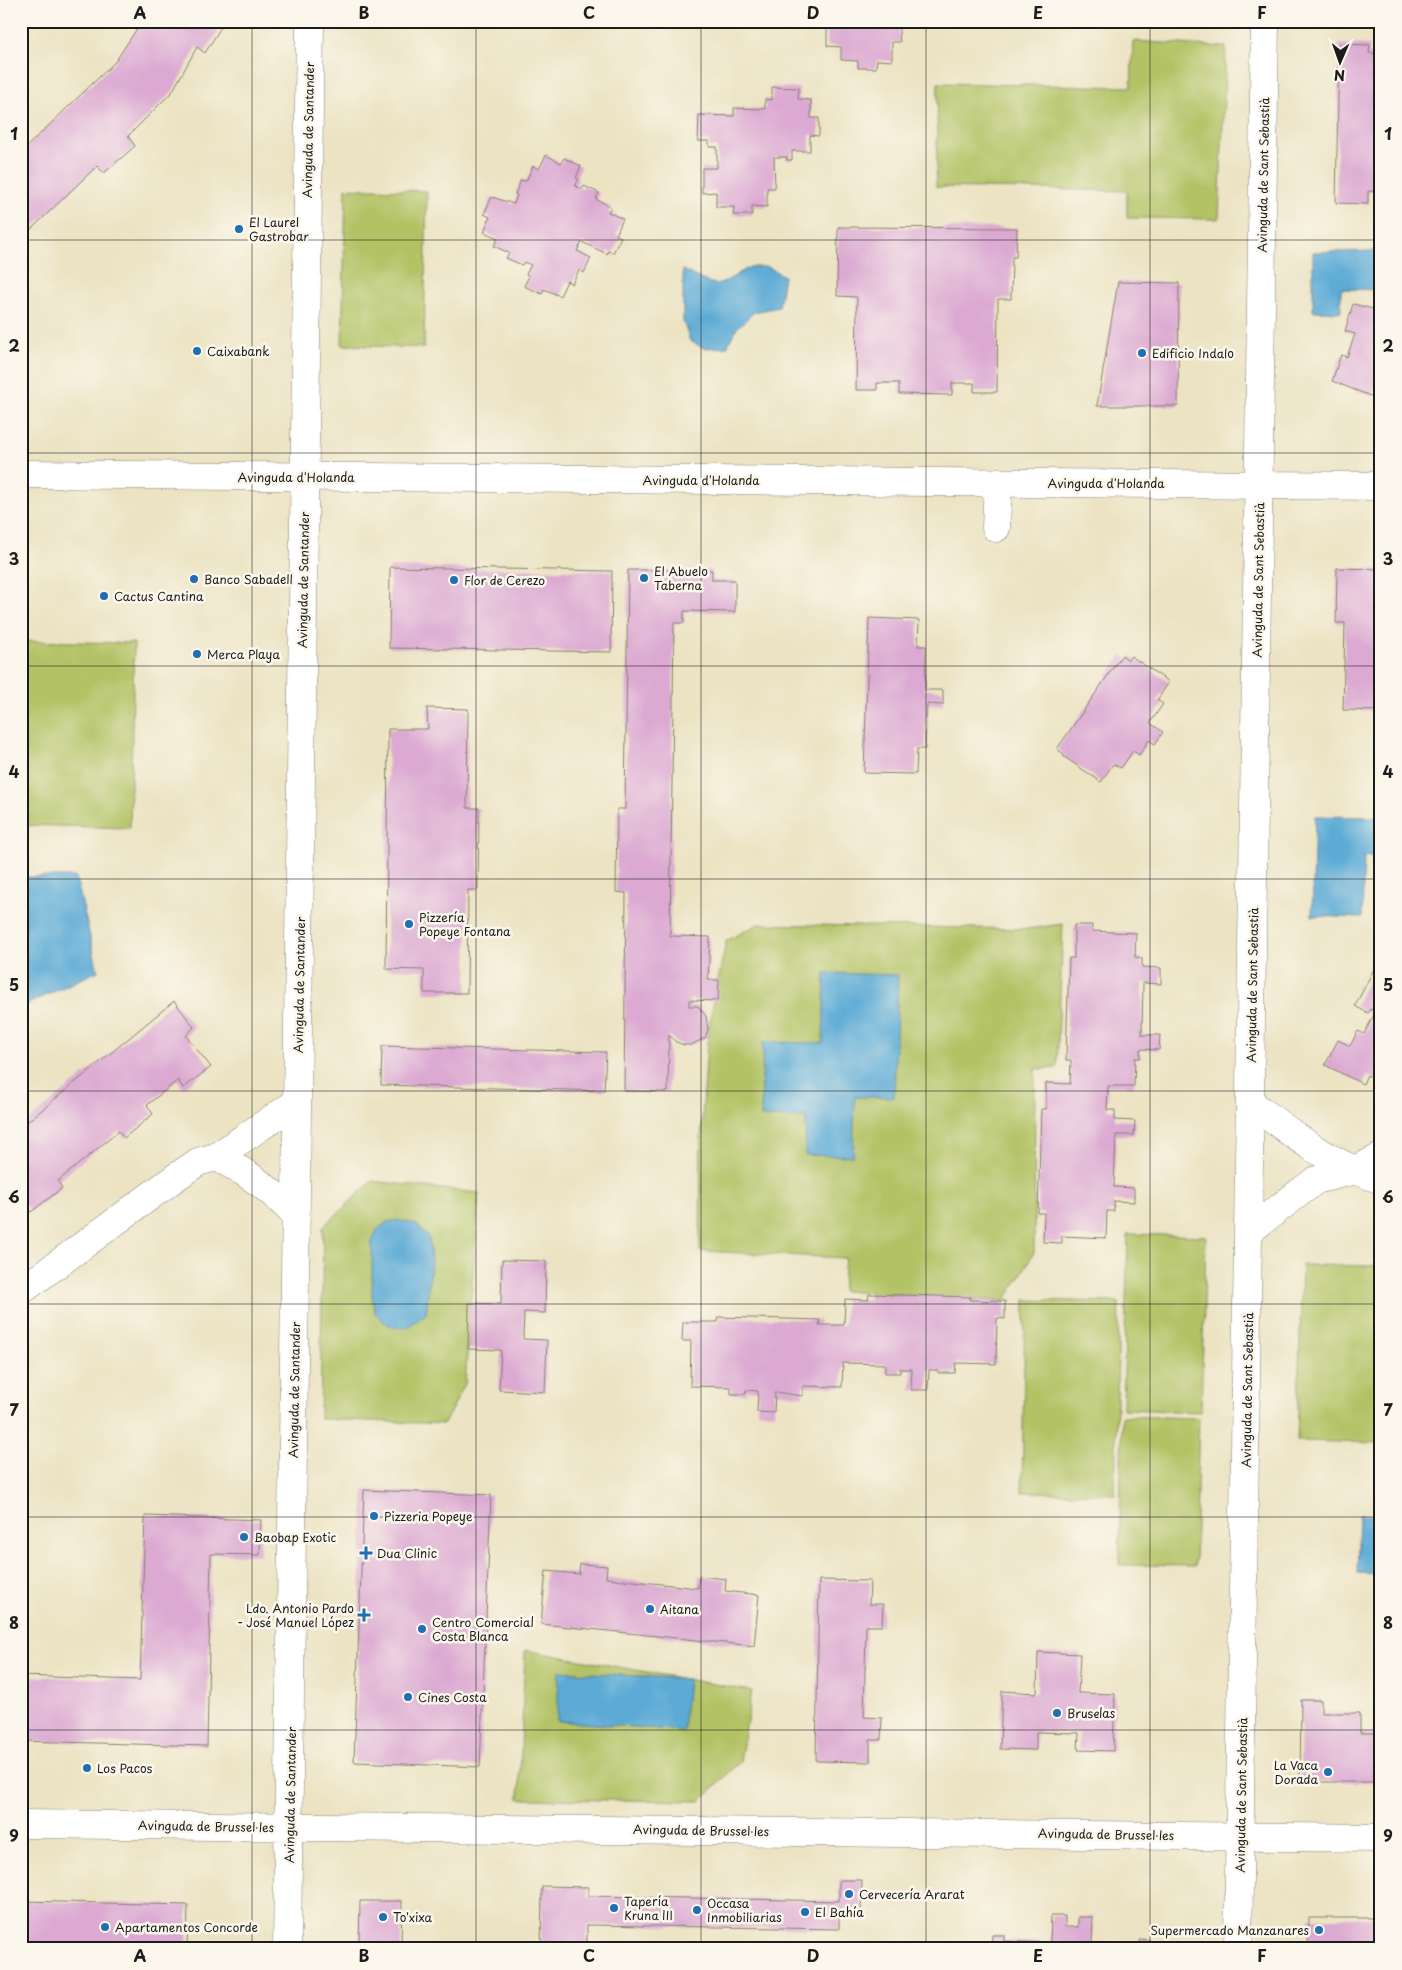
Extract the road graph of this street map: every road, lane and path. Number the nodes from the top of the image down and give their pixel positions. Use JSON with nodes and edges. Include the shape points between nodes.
{"nodes":[{"id":1,"x":310,"y":21,"type":"edge"},
{"id":2,"x":1265,"y":21,"type":"edge"},
{"id":3,"x":21,"y":474,"type":"edge"},
{"id":4,"x":304,"y":477,"type":"junction"},
{"id":5,"x":998,"y":482,"type":"junction"},
{"id":6,"x":1259,"y":484,"type":"junction"},
{"id":7,"x":1381,"y":486,"type":"edge"},
{"id":8,"x":996,"y":528,"type":"dead end"},
{"id":9,"x":297,"y":1102,"type":"junction"},
{"id":10,"x":1250,"y":1102,"type":"junction"},
{"id":11,"x":216,"y":1157,"type":"junction"},
{"id":12,"x":1381,"y":1157,"type":"edge"},
{"id":13,"x":1353,"y":1171,"type":"junction"},
{"id":14,"x":1381,"y":1180,"type":"edge"},
{"id":15,"x":296,"y":1216,"type":"junction"},
{"id":16,"x":1249,"y":1231,"type":"junction"},
{"id":17,"x":21,"y":1291,"type":"edge"},
{"id":18,"x":21,"y":1824,"type":"edge"},
{"id":19,"x":289,"y":1827,"type":"junction"},
{"id":20,"x":1240,"y":1836,"type":"junction"},
{"id":21,"x":1381,"y":1838,"type":"edge"},
{"id":22,"x":287,"y":1949,"type":"edge"},
{"id":23,"x":1238,"y":1949,"type":"edge"}],
"edges":[{"from":1,"to":4,"type":"street","name":"Avinguda de Santander"},
{"from":2,"to":6,"type":"street","name":"Avinguda de Sant Sebastià"},
{"from":3,"to":4,"type":"street","name":"Avinguda d'Holanda"},
{"from":4,"to":5,"type":"street","name":"Avinguda d'Holanda"},
{"from":4,"to":9,"type":"street","name":"Avinguda de Santander"},
{"from":5,"to":6,"type":"street","name":"Avinguda d'Holanda"},
{"from":5,"to":8,"type":"street"},
{"from":6,"to":7,"type":"street","name":"Avinguda d'Holanda"},
{"from":6,"to":10,"type":"street","name":"Avinguda de Sant Sebastià"},
{"from":9,"to":11,"type":"street"},
{"from":9,"to":15,"type":"street","name":"Avinguda de Santander"},
{"from":10,"to":13,"type":"street","via":[[1303,1143]]},
{"from":10,"to":16,"type":"street","name":"Avinguda de Sant Sebastià"},
{"from":11,"to":15,"type":"street","via":[[246,1171]]},
{"from":11,"to":17,"type":"street","via":[[198,1162],[176,1176]]},
{"from":12,"to":13,"type":"street"},
{"from":13,"to":14,"type":"street"},
{"from":13,"to":16,"type":"street","via":[[1316,1180]]},
{"from":15,"to":19,"type":"street","name":"Avinguda de Santander"},
{"from":16,"to":20,"type":"street","name":"Avinguda de Sant Sebastià"},
{"from":18,"to":19,"type":"street","name":"Avinguda de Brussel·les"},
{"from":19,"to":20,"type":"street","name":"Avinguda de Brussel·les"},
{"from":19,"to":22,"type":"street","name":"Avinguda de Santander"},
{"from":20,"to":21,"type":"street","name":"Avinguda de Brussel·les"},
{"from":20,"to":23,"type":"street","name":"Avinguda de Sant Sebastià"}]}
